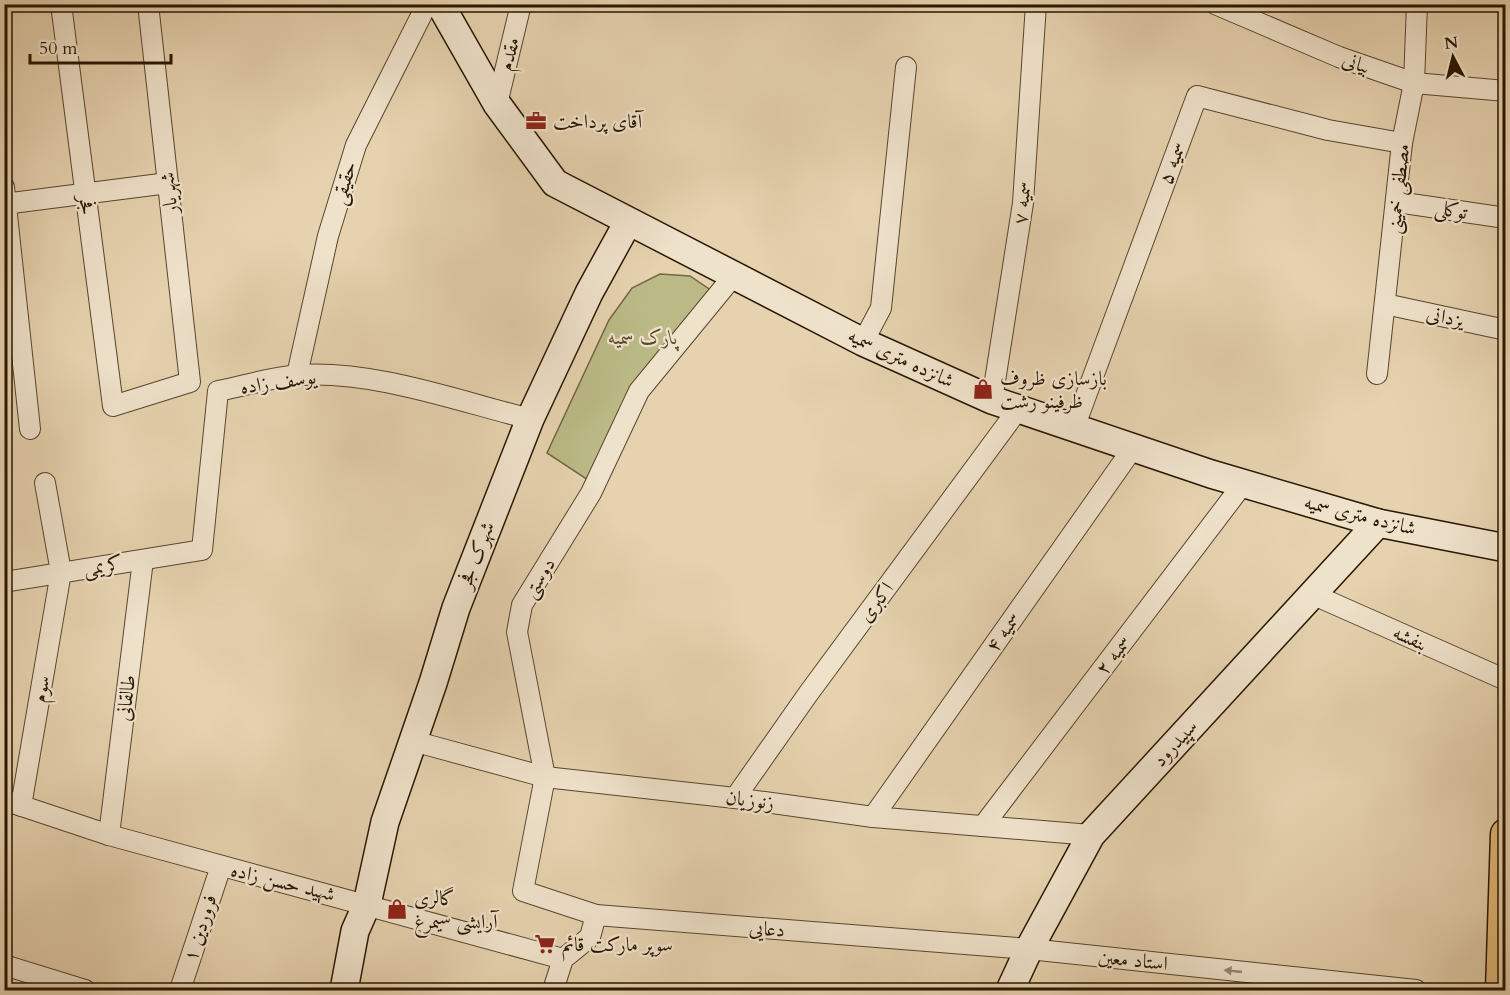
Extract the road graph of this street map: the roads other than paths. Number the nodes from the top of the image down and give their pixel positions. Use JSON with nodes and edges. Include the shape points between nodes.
{"nodes":[{"id":1,"x":61,"y":4,"type":"edge"},
{"id":2,"x":148,"y":4,"type":"edge"},
{"id":3,"x":427,"y":4,"type":"edge"},
{"id":4,"x":440,"y":4,"type":"edge"},
{"id":5,"x":521,"y":4,"type":"edge"},
{"id":6,"x":1036,"y":4,"type":"edge"},
{"id":7,"x":1215,"y":4,"type":"edge"},
{"id":8,"x":1417,"y":4,"type":"edge"},
{"id":9,"x":906,"y":67,"type":"dead end"},
{"id":10,"x":1414,"y":83,"type":"junction"},
{"id":11,"x":1506,"y":91,"type":"edge"},
{"id":12,"x":497,"y":104,"type":"junction"},
{"id":13,"x":1402,"y":143,"type":"junction"},
{"id":14,"x":168,"y":183,"type":"junction"},
{"id":15,"x":86,"y":192,"type":"junction"},
{"id":16,"x":5,"y":198,"type":"edge"},
{"id":17,"x":1397,"y":202,"type":"junction"},
{"id":18,"x":1506,"y":218,"type":"edge"},
{"id":19,"x":628,"y":222,"type":"junction"},
{"id":20,"x":735,"y":274,"type":"junction"},
{"id":21,"x":1385,"y":304,"type":"junction"},
{"id":22,"x":1506,"y":330,"type":"edge"},
{"id":23,"x":863,"y":342,"type":"junction"},
{"id":24,"x":1377,"y":374,"type":"dead end"},
{"id":25,"x":297,"y":375,"type":"junction"},
{"id":26,"x":992,"y":400,"type":"junction"},
{"id":27,"x":113,"y":406,"type":"joint"},
{"id":28,"x":1019,"y":408,"type":"junction"},
{"id":29,"x":530,"y":419,"type":"junction"},
{"id":30,"x":1074,"y":428,"type":"junction"},
{"id":31,"x":30,"y":429,"type":"dead end"},
{"id":32,"x":1133,"y":448,"type":"junction"},
{"id":33,"x":45,"y":483,"type":"dead end"},
{"id":34,"x":1243,"y":484,"type":"junction"},
{"id":35,"x":1378,"y":523,"type":"junction"},
{"id":36,"x":1506,"y":548,"type":"edge"},
{"id":37,"x":202,"y":550,"type":"joint"},
{"id":38,"x":143,"y":560,"type":"junction"},
{"id":39,"x":61,"y":572,"type":"junction"},
{"id":40,"x":4,"y":582,"type":"edge"},
{"id":41,"x":1314,"y":595,"type":"junction"},
{"id":42,"x":1506,"y":680,"type":"edge"},
{"id":43,"x":413,"y":741,"type":"junction"},
{"id":44,"x":545,"y":777,"type":"junction"},
{"id":45,"x":735,"y":798,"type":"junction"},
{"id":46,"x":13,"y":803,"type":"edge"},
{"id":47,"x":873,"y":817,"type":"junction"},
{"id":48,"x":983,"y":826,"type":"junction"},
{"id":49,"x":1506,"y":834,"type":"edge"},
{"id":50,"x":109,"y":835,"type":"junction"},
{"id":51,"x":1091,"y":836,"type":"junction"},
{"id":52,"x":221,"y":866,"type":"junction"},
{"id":53,"x":367,"y":904,"type":"junction"},
{"id":54,"x":596,"y":915,"type":"junction"},
{"id":55,"x":1029,"y":949,"type":"junction"},
{"id":56,"x":563,"y":959,"type":"junction"},
{"id":57,"x":4,"y":965,"type":"edge"},
{"id":58,"x":85,"y":990,"type":"edge"},
{"id":59,"x":180,"y":990,"type":"edge"},
{"id":60,"x":344,"y":990,"type":"edge"},
{"id":61,"x":362,"y":990,"type":"edge"},
{"id":62,"x":553,"y":990,"type":"edge"},
{"id":63,"x":1010,"y":990,"type":"edge"},
{"id":64,"x":1416,"y":990,"type":"edge"},
{"id":65,"x":1501,"y":990,"type":"edge"}],
"edges":[{"from":1,"to":15,"type":"street","name":"فجر"},
{"from":2,"to":14,"type":"street","name":"شهریار"},
{"from":3,"to":25,"type":"street","name":"حقیقی","via":[[356,145],[328,236]]},
{"from":4,"to":12,"type":"street","name":"شانزده متری سمیه"},
{"from":5,"to":12,"type":"street","name":"مقدم"},
{"from":6,"to":26,"type":"street","name":"سمیه ۷","via":[[1023,203]]},
{"from":7,"to":10,"type":"street","name":"بیانی","via":[[1339,57]]},
{"from":8,"to":10,"type":"street","name":"مصطفی خمینی"},
{"from":9,"to":23,"type":"street","via":[[880,308]]},
{"from":10,"to":11,"type":"street","name":"بیانی"},
{"from":10,"to":13,"type":"street","name":"مصطفی خمینی"},
{"from":12,"to":19,"type":"street","name":"شانزده متری سمیه","via":[[555,183]]},
{"from":13,"to":17,"type":"street","name":"مصطفی خمینی"},
{"from":13,"to":30,"type":"street","name":"سمیه ۵","via":[[1328,130],[1197,96]]},
{"from":14,"to":15,"type":"street"},
{"from":14,"to":27,"type":"street","name":"شهریار","via":[[190,382]]},
{"from":15,"to":16,"type":"street"},
{"from":15,"to":27,"type":"street","name":"فجر"},
{"from":16,"to":31,"type":"street"},
{"from":17,"to":18,"type":"street","name":"توکلی"},
{"from":17,"to":21,"type":"street","name":"مصطفی خمینی"},
{"from":19,"to":20,"type":"street","name":"شانزده متری سمیه"},
{"from":19,"to":29,"type":"street","name":"شهرک فجر","via":[[589,293]]},
{"from":20,"to":23,"type":"street","name":"شانزده متری سمیه"},
{"from":20,"to":44,"type":"street","name":"دوستی","via":[[639,391],[591,493],[522,605],[516,632]]},
{"from":21,"to":22,"type":"street","name":"یزدانی"},
{"from":21,"to":24,"type":"street","name":"مصطفی خمینی"},
{"from":23,"to":26,"type":"street","name":"شانزده متری سمیه"},
{"from":25,"to":29,"type":"street","name":"یوسف زاده","via":[[378,381]]},
{"from":25,"to":37,"type":"street","name":"یوسف زاده","via":[[218,391]]},
{"from":26,"to":28,"type":"street","name":"شانزده متری سمیه"},
{"from":28,"to":30,"type":"street","name":"شانزده متری سمیه"},
{"from":28,"to":45,"type":"street","name":"اکبری"},
{"from":29,"to":43,"type":"street","name":"شهرک فجر","via":[[456,608]]},
{"from":30,"to":32,"type":"street","name":"شانزده متری سمیه"},
{"from":32,"to":34,"type":"street","name":"شانزده متری سمیه"},
{"from":32,"to":47,"type":"street","name":"سمیه ۴"},
{"from":33,"to":39,"type":"street","name":"سوم"},
{"from":34,"to":35,"type":"street","name":"شانزده متری سمیه"},
{"from":34,"to":48,"type":"street","name":"سمیه ۲"},
{"from":35,"to":36,"type":"street","name":"شانزده متری سمیه"},
{"from":35,"to":41,"type":"street","name":"سپیدرود"},
{"from":37,"to":38,"type":"street","name":"کریمی"},
{"from":38,"to":39,"type":"street","name":"کریمی"},
{"from":38,"to":50,"type":"street","name":"طالقانی"},
{"from":39,"to":40,"type":"street","name":"کریمی"},
{"from":39,"to":46,"type":"street","name":"سوم"},
{"from":41,"to":42,"type":"street","name":"بنفشه"},
{"from":41,"to":51,"type":"street","name":"سپیدرود"},
{"from":43,"to":44,"type":"street","name":"زنوزیان"},
{"from":43,"to":53,"type":"street","name":"شهرک فجر","via":[[385,822]]},
{"from":44,"to":45,"type":"street","name":"زنوزیان"},
{"from":44,"to":54,"type":"street","name":"دوستی","via":[[524,891]]},
{"from":45,"to":47,"type":"street","name":"زنوزیان"},
{"from":46,"to":50,"type":"street","name":"شهید حسن زاده"},
{"from":47,"to":48,"type":"street","name":"زنوزیان"},
{"from":48,"to":51,"type":"street","name":"زنوزیان"},
{"from":49,"to":65,"type":"main road"},
{"from":50,"to":52,"type":"street","name":"شهید حسن زاده"},
{"from":51,"to":55,"type":"street","name":"سپیدرود"},
{"from":52,"to":53,"type":"street","name":"شهید حسن زاده"},
{"from":52,"to":59,"type":"street","name":"فروردین ۱"},
{"from":53,"to":56,"type":"street","name":"شهید حسن زاده"},
{"from":53,"to":60,"type":"street","name":"شهرک فجر","via":[[355,931]]},
{"from":53,"to":61,"type":"street","name":"شهرک فجر","via":[[372,937]]},
{"from":54,"to":55,"type":"street","name":"دعایی"},
{"from":54,"to":56,"type":"street","via":[[590,937]]},
{"from":55,"to":63,"type":"street","name":"سپیدرود"},
{"from":64,"to":55,"type":"street","name":"استاد معین","one_way":true},
{"from":56,"to":62,"type":"street"},
{"from":57,"to":58,"type":"street"}]}
